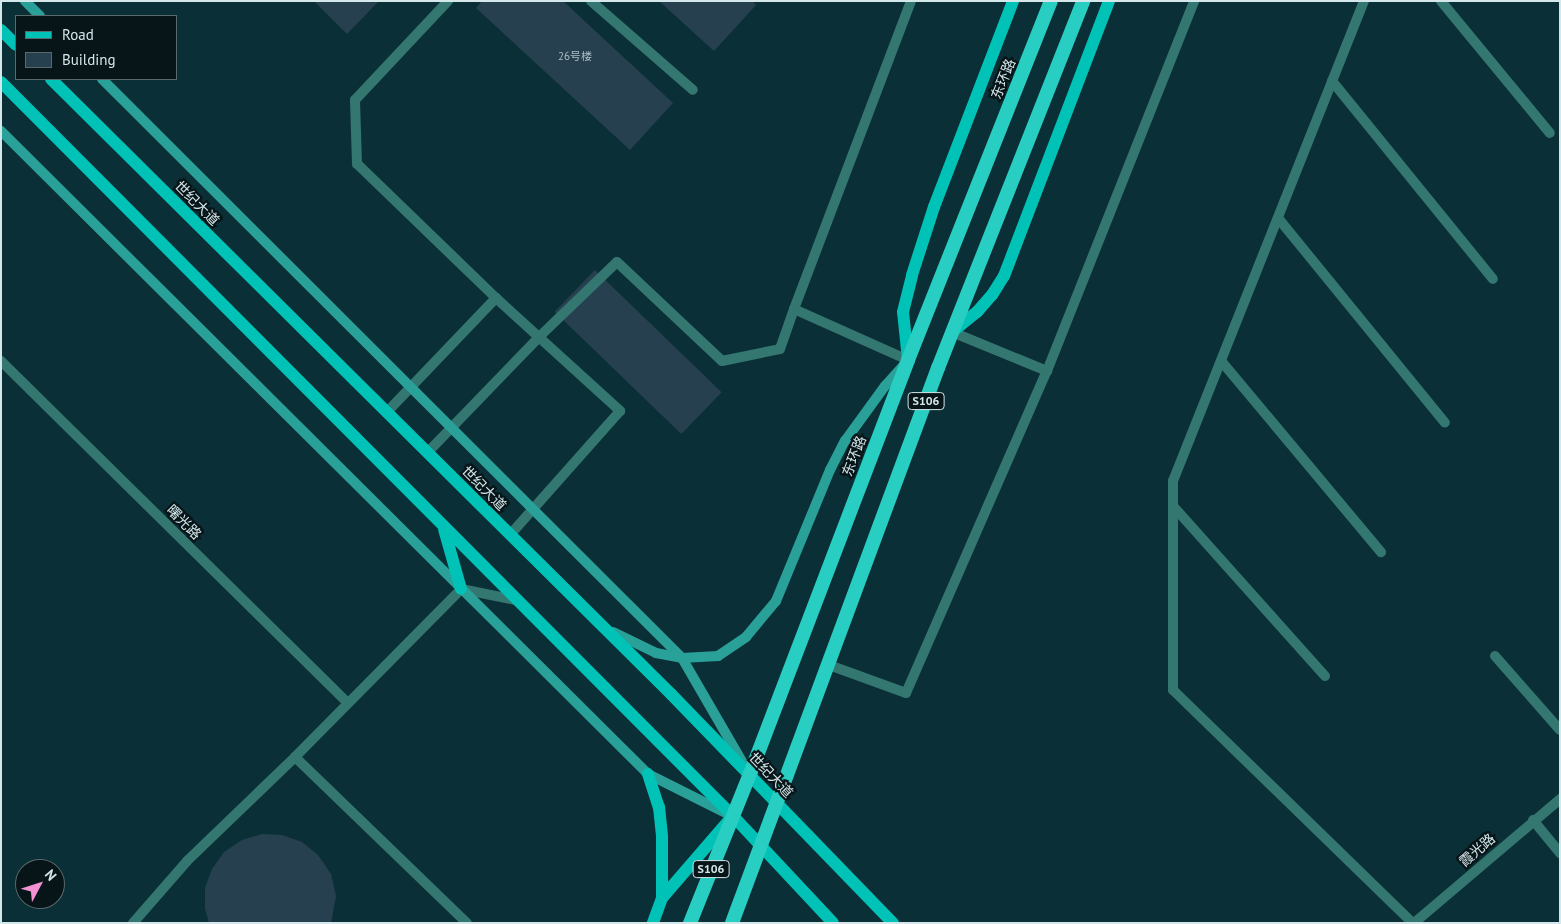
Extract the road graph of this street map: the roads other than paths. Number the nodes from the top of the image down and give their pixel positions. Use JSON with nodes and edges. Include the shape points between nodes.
{"nodes":[{"id":1,"x":24,"y":1,"type":"edge"},
{"id":2,"x":448,"y":1,"type":"edge"},
{"id":3,"x":591,"y":1,"type":"edge"},
{"id":4,"x":911,"y":1,"type":"edge"},
{"id":5,"x":1013,"y":1,"type":"edge"},
{"id":6,"x":1051,"y":1,"type":"edge"},
{"id":7,"x":1083,"y":1,"type":"edge"},
{"id":8,"x":1110,"y":1,"type":"edge"},
{"id":9,"x":1194,"y":1,"type":"edge"},
{"id":10,"x":1364,"y":1,"type":"edge"},
{"id":11,"x":1441,"y":1,"type":"edge"},
{"id":12,"x":39,"y":15,"type":"edge"},
{"id":13,"x":1,"y":30,"type":"edge"},
{"id":14,"x":15,"y":44,"type":"edge"},
{"id":15,"x":51,"y":80,"type":"edge"},
{"id":16,"x":103,"y":80,"type":"edge"},
{"id":17,"x":1332,"y":81,"type":"junction"},
{"id":18,"x":1,"y":82,"type":"edge"},
{"id":19,"x":693,"y":90,"type":"dead end"},
{"id":20,"x":1,"y":131,"type":"edge"},
{"id":21,"x":1550,"y":133,"type":"dead end"},
{"id":22,"x":1278,"y":218,"type":"junction"},
{"id":23,"x":1493,"y":278,"type":"dead end"},
{"id":24,"x":496,"y":298,"type":"junction"},
{"id":25,"x":794,"y":309,"type":"junction"},
{"id":26,"x":952,"y":332,"type":"junction"},
{"id":27,"x":539,"y":337,"type":"junction"},
{"id":28,"x":908,"y":360,"type":"junction"},
{"id":29,"x":1,"y":361,"type":"edge"},
{"id":30,"x":1222,"y":362,"type":"junction"},
{"id":31,"x":1048,"y":371,"type":"junction"},
{"id":32,"x":411,"y":387,"type":"junction"},
{"id":33,"x":387,"y":412,"type":"junction"},
{"id":34,"x":1445,"y":422,"type":"dead end"},
{"id":35,"x":451,"y":428,"type":"junction"},
{"id":36,"x":428,"y":452,"type":"junction"},
{"id":37,"x":1173,"y":506,"type":"junction"},
{"id":38,"x":533,"y":509,"type":"junction"},
{"id":39,"x":443,"y":526,"type":"junction"},
{"id":40,"x":510,"y":535,"type":"junction"},
{"id":41,"x":1381,"y":552,"type":"dead end"},
{"id":42,"x":461,"y":589,"type":"junction"},
{"id":43,"x":516,"y":600,"type":"junction"},
{"id":44,"x":599,"y":624,"type":"junction"},
{"id":45,"x":1495,"y":656,"type":"dead end"},
{"id":46,"x":682,"y":658,"type":"junction"},
{"id":47,"x":829,"y":665,"type":"junction"},
{"id":48,"x":1325,"y":676,"type":"dead end"},
{"id":49,"x":347,"y":702,"type":"junction"},
{"id":50,"x":1560,"y":730,"type":"edge"},
{"id":51,"x":295,"y":757,"type":"junction"},
{"id":52,"x":648,"y":774,"type":"junction"},
{"id":53,"x":750,"y":774,"type":"junction"},
{"id":54,"x":1560,"y":799,"type":"edge"},
{"id":55,"x":778,"y":804,"type":"junction"},
{"id":56,"x":733,"y":816,"type":"junction"},
{"id":57,"x":1534,"y":820,"type":"junction"},
{"id":58,"x":762,"y":847,"type":"junction"},
{"id":59,"x":1560,"y":853,"type":"edge"},
{"id":60,"x":662,"y":898,"type":"junction"},
{"id":61,"x":132,"y":923,"type":"edge"},
{"id":62,"x":467,"y":923,"type":"edge"},
{"id":63,"x":653,"y":923,"type":"edge"},
{"id":64,"x":690,"y":923,"type":"edge"},
{"id":65,"x":732,"y":923,"type":"edge"},
{"id":66,"x":833,"y":923,"type":"edge"},
{"id":67,"x":893,"y":923,"type":"edge"},
{"id":68,"x":1413,"y":923,"type":"edge"}],
"edges":[{"from":1,"to":12,"type":"main road"},
{"from":2,"to":24,"type":"street","via":[[355,100],[358,164]]},
{"from":3,"to":19,"type":"street"},
{"from":4,"to":25,"type":"street"},
{"from":5,"to":28,"type":"main road","via":[[934,207],[912,275],[903,312]]},
{"from":6,"to":28,"type":"highway","name":"东环路","number":"S106"},
{"from":7,"to":26,"type":"highway","number":"S106"},
{"from":8,"to":26,"type":"main road","via":[[1004,276],[977,312]]},
{"from":9,"to":31,"type":"street"},
{"from":10,"to":17,"type":"street"},
{"from":11,"to":21,"type":"street"},
{"from":13,"to":14,"type":"main road"},
{"from":15,"to":33,"type":"main road","name":"世纪大道"},
{"from":16,"to":32,"type":"main road"},
{"from":17,"to":22,"type":"street"},
{"from":17,"to":23,"type":"street"},
{"from":18,"to":39,"type":"main road"},
{"from":20,"to":42,"type":"main road"},
{"from":22,"to":30,"type":"street"},
{"from":22,"to":34,"type":"street"},
{"from":24,"to":27,"type":"street"},
{"from":24,"to":32,"type":"street"},
{"from":25,"to":27,"type":"street","via":[[780,349],[722,361],[617,262]]},
{"from":25,"to":28,"type":"street"},
{"from":26,"to":31,"type":"street"},
{"from":26,"to":47,"type":"highway","number":"S106"},
{"from":27,"to":35,"type":"street"},
{"from":27,"to":38,"type":"street","via":[[620,411]]},
{"from":28,"to":46,"type":"main road","via":[[845,441],[782,588],[767,615],[746,637],[718,656]]},
{"from":28,"to":53,"type":"highway","name":"东环路","number":"S106"},
{"from":29,"to":49,"type":"street","name":"曙光路"},
{"from":30,"to":37,"type":"street","via":[[1173,481]]},
{"from":30,"to":41,"type":"street"},
{"from":31,"to":47,"type":"street","via":[[906,693]]},
{"from":32,"to":33,"type":"street"},
{"from":32,"to":35,"type":"main road"},
{"from":33,"to":36,"type":"main road","name":"世纪大道"},
{"from":35,"to":36,"type":"street"},
{"from":35,"to":38,"type":"main road"},
{"from":36,"to":40,"type":"main road","name":"世纪大道"},
{"from":37,"to":48,"type":"street"},
{"from":37,"to":68,"type":"street","via":[[1172,690]]},
{"from":38,"to":40,"type":"street"},
{"from":38,"to":46,"type":"main road"},
{"from":39,"to":42,"type":"main road"},
{"from":39,"to":43,"type":"main road"},
{"from":40,"to":44,"type":"main road","name":"世纪大道"},
{"from":42,"to":43,"type":"street"},
{"from":42,"to":49,"type":"street"},
{"from":42,"to":52,"type":"main road"},
{"from":43,"to":56,"type":"main road"},
{"from":44,"to":46,"type":"main road","via":[[656,654]]},
{"from":44,"to":53,"type":"main road","name":"世纪大道"},
{"from":45,"to":50,"type":"street"},
{"from":46,"to":53,"type":"main road"},
{"from":47,"to":55,"type":"highway","number":"S106"},
{"from":49,"to":51,"type":"street"},
{"from":51,"to":61,"type":"street","via":[[187,861]]},
{"from":51,"to":62,"type":"street"},
{"from":52,"to":56,"type":"main road"},
{"from":52,"to":60,"type":"main road","via":[[659,807]]},
{"from":53,"to":55,"type":"main road","name":"世纪大道"},
{"from":53,"to":56,"type":"highway","name":"东环路","number":"S106"},
{"from":54,"to":57,"type":"street","name":"霞光路"},
{"from":55,"to":58,"type":"highway","number":"S106"},
{"from":55,"to":67,"type":"main road","name":"世纪大道"},
{"from":56,"to":58,"type":"main road"},
{"from":56,"to":60,"type":"main road"},
{"from":56,"to":64,"type":"highway","name":"东环路","number":"S106"},
{"from":57,"to":59,"type":"street"},
{"from":57,"to":68,"type":"street","name":"霞光路"},
{"from":58,"to":65,"type":"highway","number":"S106"},
{"from":58,"to":66,"type":"main road"},
{"from":60,"to":63,"type":"main road"}]}
